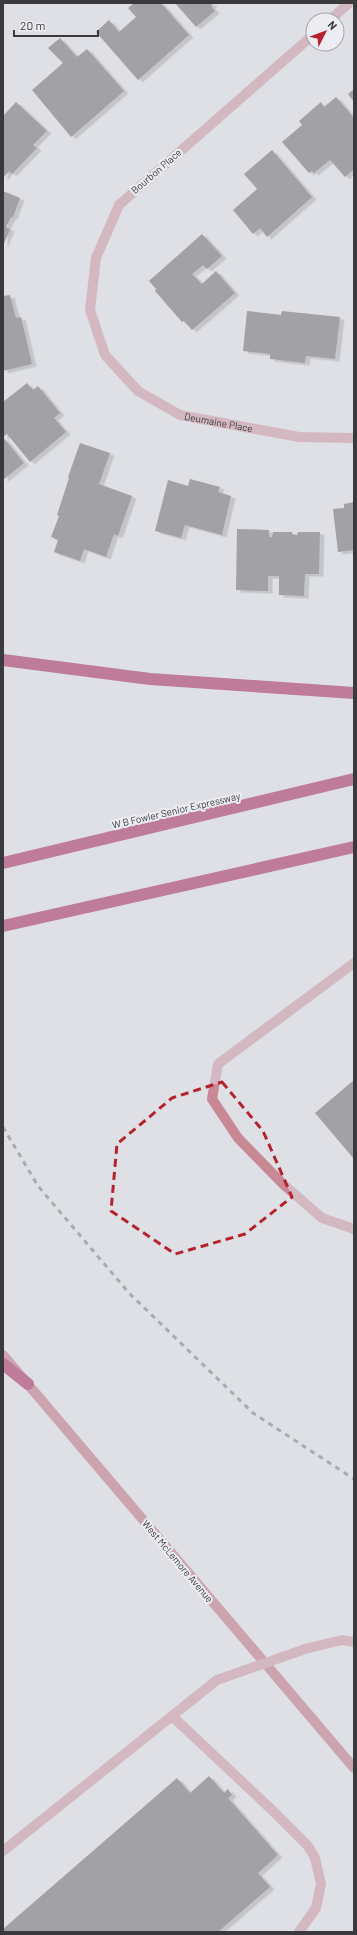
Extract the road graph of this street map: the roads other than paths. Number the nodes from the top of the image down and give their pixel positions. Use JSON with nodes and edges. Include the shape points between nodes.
{"nodes":[{"id":1,"x":349,"y":3,"type":"edge"},
{"id":2,"x":339,"y":12,"type":"edge"},
{"id":3,"x":305,"y":42,"type":"edge"},
{"id":4,"x":105,"y":355,"type":"joint"},
{"id":5,"x":354,"y":438,"type":"edge"},
{"id":6,"x":3,"y":660,"type":"edge"},
{"id":7,"x":354,"y":693,"type":"edge"},
{"id":8,"x":354,"y":779,"type":"edge"},
{"id":9,"x":354,"y":847,"type":"edge"},
{"id":10,"x":3,"y":863,"type":"edge"},
{"id":11,"x":3,"y":926,"type":"edge"},
{"id":12,"x":354,"y":963,"type":"edge"},
{"id":13,"x":354,"y":1229,"type":"edge"},
{"id":14,"x":3,"y":1355,"type":"edge"},
{"id":15,"x":3,"y":1364,"type":"edge"},
{"id":16,"x":28,"y":1384,"type":"junction"},
{"id":17,"x":354,"y":1642,"type":"edge"},
{"id":18,"x":172,"y":1716,"type":"junction"},
{"id":19,"x":354,"y":1768,"type":"edge"},
{"id":20,"x":3,"y":1851,"type":"edge"},
{"id":21,"x":299,"y":1932,"type":"edge"}],
"edges":[{"from":1,"to":2,"type":"street"},
{"from":3,"to":4,"type":"street","name":"Bourbon Place","via":[[118,204],[96,258],[90,310]]},
{"from":4,"to":5,"type":"street","name":"Deumaine Place","via":[[138,391],[180,415],[299,437]]},
{"from":6,"to":7,"type":"highway","via":[[150,679]]},
{"from":8,"to":10,"type":"highway","name":"W B Fowler Senior Expressway"},
{"from":9,"to":11,"type":"highway"},
{"from":12,"to":13,"type":"street","via":[[218,1064],[212,1099],[238,1138],[283,1184],[322,1218]]},
{"from":14,"to":16,"type":"main road","name":"West McLemore Avenue"},
{"from":15,"to":16,"type":"highway"},
{"from":16,"to":19,"type":"main road","name":"West McLemore Avenue"},
{"from":17,"to":18,"type":"street","bridge":true,"via":[[342,1640],[305,1649],[217,1680]]},
{"from":18,"to":20,"type":"street"},
{"from":18,"to":21,"type":"street","via":[[308,1846],[315,1858],[321,1884],[316,1908]]}]}
